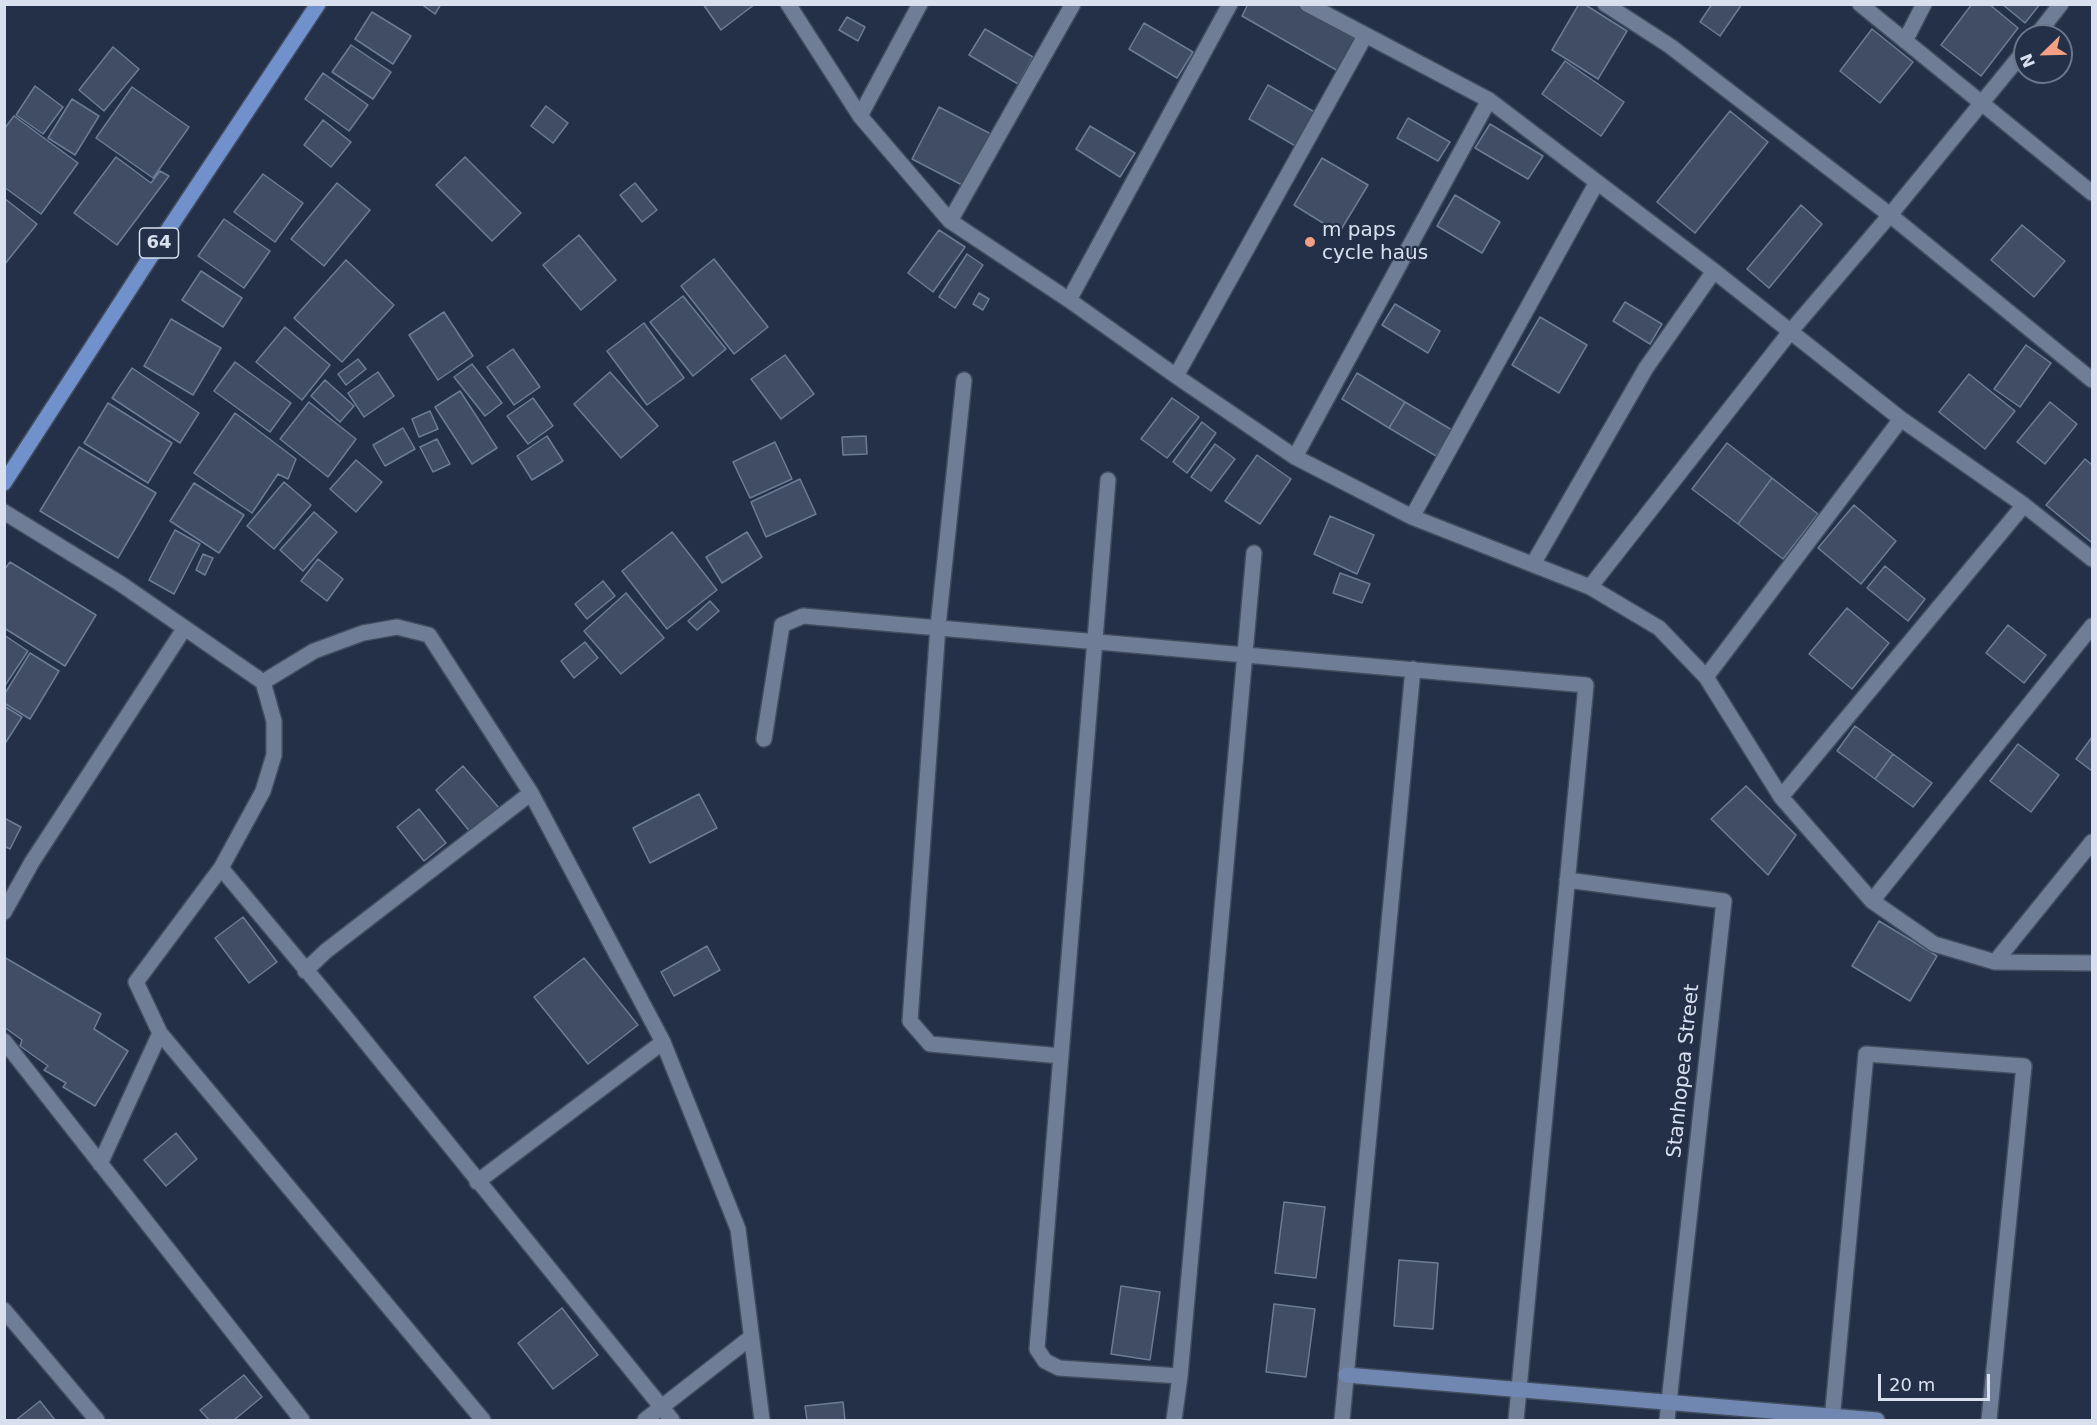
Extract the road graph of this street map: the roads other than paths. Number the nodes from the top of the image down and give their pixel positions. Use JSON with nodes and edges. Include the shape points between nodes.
{"nodes":[{"id":1,"x":318,"y":4,"type":"edge"},
{"id":2,"x":788,"y":4,"type":"edge"},
{"id":3,"x":920,"y":4,"type":"edge"},
{"id":4,"x":1073,"y":4,"type":"edge"},
{"id":5,"x":1230,"y":4,"type":"edge"},
{"id":6,"x":1307,"y":4,"type":"edge"},
{"id":7,"x":1605,"y":4,"type":"edge"},
{"id":8,"x":1860,"y":4,"type":"edge"},
{"id":9,"x":1924,"y":4,"type":"edge"},
{"id":10,"x":2061,"y":4,"type":"edge"},
{"id":11,"x":2045,"y":24,"type":"edge"},
{"id":12,"x":1365,"y":36,"type":"junction"},
{"id":13,"x":1905,"y":41,"type":"junction"},
{"id":14,"x":2013,"y":65,"type":"edge"},
{"id":15,"x":1489,"y":100,"type":"junction"},
{"id":16,"x":1982,"y":104,"type":"junction"},
{"id":17,"x":860,"y":116,"type":"junction"},
{"id":18,"x":1597,"y":182,"type":"junction"},
{"id":19,"x":2092,"y":190,"type":"edge"},
{"id":20,"x":1890,"y":215,"type":"junction"},
{"id":21,"x":950,"y":221,"type":"junction"},
{"id":22,"x":1714,"y":272,"type":"junction"},
{"id":23,"x":1070,"y":300,"type":"junction"},
{"id":24,"x":1790,"y":332,"type":"junction"},
{"id":25,"x":1176,"y":376,"type":"junction"},
{"id":26,"x":964,"y":380,"type":"dead end"},
{"id":27,"x":2092,"y":380,"type":"edge"},
{"id":28,"x":1900,"y":418,"type":"junction"},
{"id":29,"x":1295,"y":457,"type":"junction"},
{"id":30,"x":1108,"y":480,"type":"dead end"},
{"id":31,"x":4,"y":483,"type":"edge"},
{"id":32,"x":2024,"y":504,"type":"junction"},
{"id":33,"x":4,"y":512,"type":"edge"},
{"id":34,"x":1412,"y":517,"type":"junction"},
{"id":35,"x":1254,"y":553,"type":"dead end"},
{"id":36,"x":2092,"y":559,"type":"edge"},
{"id":37,"x":1533,"y":564,"type":"junction"},
{"id":38,"x":1590,"y":587,"type":"junction"},
{"id":39,"x":938,"y":626,"type":"junction"},
{"id":40,"x":2092,"y":626,"type":"edge"},
{"id":41,"x":184,"y":629,"type":"junction"},
{"id":42,"x":1095,"y":641,"type":"junction"},
{"id":43,"x":1246,"y":654,"type":"junction"},
{"id":44,"x":1413,"y":669,"type":"junction"},
{"id":45,"x":1706,"y":677,"type":"junction"},
{"id":46,"x":263,"y":682,"type":"junction"},
{"id":47,"x":764,"y":739,"type":"dead end"},
{"id":48,"x":531,"y":793,"type":"junction"},
{"id":49,"x":1781,"y":797,"type":"junction"},
{"id":50,"x":2092,"y":842,"type":"edge"},
{"id":51,"x":220,"y":868,"type":"junction"},
{"id":52,"x":1567,"y":880,"type":"junction"},
{"id":53,"x":1872,"y":901,"type":"junction"},
{"id":54,"x":4,"y":912,"type":"edge"},
{"id":55,"x":1995,"y":962,"type":"junction"},
{"id":56,"x":2092,"y":963,"type":"edge"},
{"id":57,"x":305,"y":971,"type":"junction"},
{"id":58,"x":160,"y":1033,"type":"junction"},
{"id":59,"x":4,"y":1041,"type":"edge"},
{"id":60,"x":663,"y":1042,"type":"junction"},
{"id":61,"x":1061,"y":1056,"type":"junction"},
{"id":62,"x":100,"y":1164,"type":"junction"},
{"id":63,"x":477,"y":1182,"type":"junction"},
{"id":64,"x":4,"y":1310,"type":"edge"},
{"id":65,"x":750,"y":1338,"type":"junction"},
{"id":66,"x":1180,"y":1376,"type":"junction"},
{"id":67,"x":1346,"y":1376,"type":"junction"},
{"id":68,"x":1519,"y":1390,"type":"junction"},
{"id":69,"x":1668,"y":1403,"type":"junction"},
{"id":70,"x":662,"y":1408,"type":"junction"},
{"id":71,"x":1832,"y":1419,"type":"edge"},
{"id":72,"x":97,"y":1420,"type":"edge"},
{"id":73,"x":302,"y":1420,"type":"edge"},
{"id":74,"x":483,"y":1420,"type":"edge"},
{"id":75,"x":645,"y":1420,"type":"edge"},
{"id":76,"x":672,"y":1420,"type":"edge"},
{"id":77,"x":762,"y":1420,"type":"edge"},
{"id":78,"x":1174,"y":1420,"type":"edge"},
{"id":79,"x":1342,"y":1420,"type":"edge"},
{"id":80,"x":1516,"y":1420,"type":"edge"},
{"id":81,"x":1666,"y":1420,"type":"edge"},
{"id":82,"x":1877,"y":1420,"type":"edge"},
{"id":83,"x":1989,"y":1420,"type":"edge"}],
"edges":[{"from":1,"to":31,"type":"main road","number":"64"},
{"from":2,"to":17,"type":"street"},
{"from":3,"to":17,"type":"street"},
{"from":4,"to":21,"type":"street"},
{"from":5,"to":23,"type":"street"},
{"from":6,"to":12,"type":"street"},
{"from":7,"to":20,"type":"street","via":[[1670,46]]},
{"from":8,"to":13,"type":"street"},
{"from":9,"to":13,"type":"street"},
{"from":10,"to":11,"type":"street"},
{"from":12,"to":15,"type":"street"},
{"from":12,"to":25,"type":"street"},
{"from":13,"to":16,"type":"street"},
{"from":14,"to":16,"type":"street"},
{"from":15,"to":18,"type":"street"},
{"from":15,"to":29,"type":"street"},
{"from":16,"to":19,"type":"street"},
{"from":16,"to":20,"type":"street"},
{"from":17,"to":21,"type":"street"},
{"from":18,"to":22,"type":"street"},
{"from":18,"to":34,"type":"street"},
{"from":20,"to":24,"type":"street"},
{"from":20,"to":27,"type":"street"},
{"from":21,"to":23,"type":"street"},
{"from":22,"to":24,"type":"street"},
{"from":22,"to":37,"type":"street","via":[[1646,368]]},
{"from":23,"to":25,"type":"street"},
{"from":24,"to":28,"type":"street"},
{"from":24,"to":38,"type":"street"},
{"from":25,"to":29,"type":"street"},
{"from":26,"to":39,"type":"street"},
{"from":28,"to":32,"type":"street"},
{"from":28,"to":45,"type":"street"},
{"from":29,"to":34,"type":"street"},
{"from":30,"to":42,"type":"street"},
{"from":32,"to":36,"type":"street"},
{"from":32,"to":49,"type":"street"},
{"from":33,"to":41,"type":"street","via":[[121,584]]},
{"from":34,"to":37,"type":"street"},
{"from":35,"to":43,"type":"street"},
{"from":37,"to":38,"type":"street"},
{"from":38,"to":45,"type":"street","via":[[1659,628]]},
{"from":39,"to":42,"type":"street"},
{"from":39,"to":47,"type":"street","via":[[803,616],[782,625]]},
{"from":39,"to":61,"type":"street","via":[[909,1021],[930,1044]]},
{"from":40,"to":53,"type":"street"},
{"from":41,"to":46,"type":"street"},
{"from":41,"to":54,"type":"street","via":[[32,862]]},
{"from":42,"to":43,"type":"street"},
{"from":42,"to":61,"type":"street"},
{"from":43,"to":44,"type":"street"},
{"from":43,"to":66,"type":"street"},
{"from":44,"to":52,"type":"street","via":[[1586,685]]},
{"from":44,"to":67,"type":"street"},
{"from":45,"to":49,"type":"street"},
{"from":46,"to":48,"type":"street","via":[[314,651],[363,633],[397,627],[429,635]]},
{"from":46,"to":51,"type":"street","via":[[274,721],[274,755],[263,790]]},
{"from":48,"to":57,"type":"street"},
{"from":48,"to":60,"type":"street"},
{"from":49,"to":53,"type":"street"},
{"from":50,"to":55,"type":"street"},
{"from":51,"to":57,"type":"street"},
{"from":51,"to":58,"type":"street","via":[[136,982]]},
{"from":52,"to":68,"type":"street"},
{"from":52,"to":69,"type":"street","name":"Stanhopea Street","via":[[1724,901]]},
{"from":53,"to":55,"type":"street","via":[[1934,944]]},
{"from":55,"to":56,"type":"street"},
{"from":57,"to":63,"type":"street"},
{"from":58,"to":62,"type":"street"},
{"from":58,"to":74,"type":"street"},
{"from":59,"to":62,"type":"street"},
{"from":60,"to":63,"type":"street"},
{"from":60,"to":65,"type":"street","via":[[738,1228]]},
{"from":61,"to":66,"type":"street","via":[[1036,1349],[1045,1361],[1059,1368]]},
{"from":62,"to":73,"type":"street"},
{"from":63,"to":70,"type":"street"},
{"from":64,"to":72,"type":"street"},
{"from":65,"to":70,"type":"street"},
{"from":65,"to":77,"type":"street"},
{"from":66,"to":78,"type":"street"},
{"from":67,"to":68,"type":"street"},
{"from":67,"to":79,"type":"street"},
{"from":68,"to":69,"type":"street"},
{"from":68,"to":80,"type":"street"},
{"from":69,"to":71,"type":"street"},
{"from":69,"to":81,"type":"street"},
{"from":70,"to":75,"type":"street"},
{"from":70,"to":76,"type":"street"},
{"from":71,"to":82,"type":"street"},
{"from":71,"to":83,"type":"street","via":[[1866,1054],[2024,1066]]}]}
